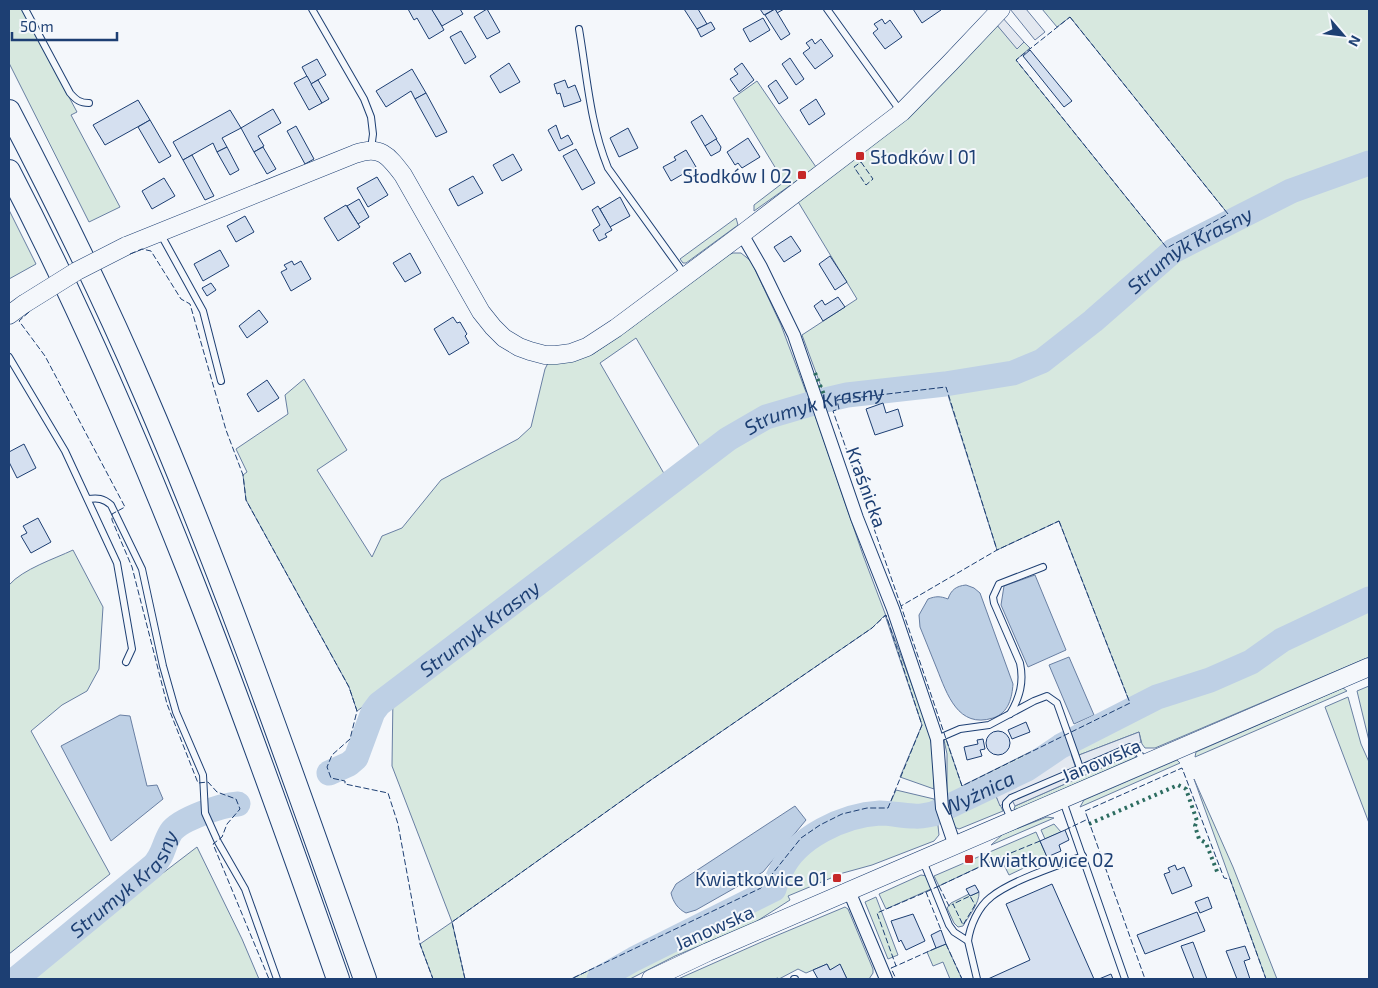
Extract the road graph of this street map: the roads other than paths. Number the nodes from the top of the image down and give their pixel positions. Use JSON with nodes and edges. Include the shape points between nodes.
{"nodes":[{"id":1,"x":25,"y":9,"type":"edge"},
{"id":2,"x":312,"y":9,"type":"edge"},
{"id":3,"x":827,"y":9,"type":"edge"},
{"id":4,"x":1001,"y":9,"type":"edge"},
{"id":5,"x":578,"y":29,"type":"dead end"},
{"id":6,"x":89,"y":103,"type":"dead end"},
{"id":7,"x":9,"y":111,"type":"edge"},
{"id":8,"x":902,"y":112,"type":"junction"},
{"id":9,"x":371,"y":149,"type":"junction"},
{"id":10,"x":9,"y":171,"type":"edge"},
{"id":11,"x":160,"y":232,"type":"junction"},
{"id":12,"x":742,"y":234,"type":"junction"},
{"id":13,"x":686,"y":276,"type":"junction"},
{"id":14,"x":9,"y":315,"type":"edge"},
{"id":15,"x":9,"y":357,"type":"edge"},
{"id":16,"x":221,"y":381,"type":"dead end"},
{"id":17,"x":88,"y":499,"type":"junction"},
{"id":18,"x":1043,"y":567,"type":"dead end"},
{"id":19,"x":126,"y":662,"type":"dead end"},
{"id":20,"x":1369,"y":667,"type":"edge"},
{"id":21,"x":1010,"y":715,"type":"junction"},
{"id":22,"x":937,"y":739,"type":"junction"},
{"id":23,"x":273,"y":759,"type":"junction"},
{"id":24,"x":1144,"y":764,"type":"junction"},
{"id":25,"x":1080,"y":768,"type":"junction"},
{"id":26,"x":1062,"y":799,"type":"junction"},
{"id":27,"x":1012,"y":821,"type":"junction"},
{"id":28,"x":955,"y":846,"type":"junction"},
{"id":29,"x":1083,"y":856,"type":"junction"},
{"id":30,"x":923,"y":859,"type":"junction"},
{"id":31,"x":849,"y":891,"type":"junction"},
{"id":32,"x":968,"y":941,"type":"junction"},
{"id":33,"x":277,"y":979,"type":"edge"},
{"id":34,"x":338,"y":979,"type":"edge"},
{"id":35,"x":365,"y":979,"type":"edge"},
{"id":36,"x":651,"y":979,"type":"edge"},
{"id":37,"x":884,"y":979,"type":"edge"},
{"id":38,"x":978,"y":979,"type":"edge"},
{"id":39,"x":1125,"y":979,"type":"edge"}],
"edges":[{"from":1,"to":6,"type":"lane","via":[[70,93],[75,100]]},
{"from":2,"to":9,"type":"lane","via":[[364,99],[371,116]]},
{"from":3,"to":8,"type":"lane"},
{"from":4,"to":8,"type":"street"},
{"from":5,"to":13,"type":"lane","via":[[594,126],[608,168]]},
{"from":7,"to":23,"type":"highway","via":[[86,263],[145,392],[222,587]]},
{"from":8,"to":12,"type":"street"},
{"from":9,"to":11,"type":"street"},
{"from":9,"to":13,"type":"street","via":[[382,152],[403,175],[481,312],[504,338],[519,347],[546,355],[571,353],[587,347]]},
{"from":10,"to":23,"type":"highway","via":[[40,231],[118,403]]},
{"from":11,"to":14,"type":"street","bridge":true,"via":[[77,271]]},
{"from":11,"to":16,"type":"lane","via":[[203,311]]},
{"from":12,"to":13,"type":"street"},
{"from":12,"to":22,"type":"street","name":"Kraśnicka","via":[[794,335]]},
{"from":15,"to":17,"type":"lane","via":[[65,451]]},
{"from":17,"to":19,"type":"lane","via":[[117,563],[132,649]]},
{"from":17,"to":33,"type":"lane","via":[[98,498],[112,505],[142,569],[176,712],[203,775],[207,818],[245,889]]},
{"from":18,"to":21,"type":"lane","via":[[1004,581],[993,596],[1022,673],[1022,687]]},
{"from":20,"to":24,"type":"street","name":"Janowska"},
{"from":21,"to":22,"type":"lane","via":[[988,725],[960,729]]},
{"from":21,"to":25,"type":"lane","via":[[1047,696],[1057,703]]},
{"from":22,"to":28,"type":"street","name":"Kraśnicka","via":[[940,797]]},
{"from":23,"to":34,"type":"highway"},
{"from":23,"to":35,"type":"highway"},
{"from":24,"to":25,"type":"lane","via":[[1136,747],[1132,746]]},
{"from":24,"to":26,"type":"street","name":"Janowska"},
{"from":25,"to":27,"type":"lane","via":[[1008,800],[1006,807]]},
{"from":26,"to":27,"type":"street","name":"Janowska"},
{"from":26,"to":29,"type":"lane"},
{"from":27,"to":28,"type":"street","name":"Janowska"},
{"from":28,"to":30,"type":"street","name":"Janowska"},
{"from":29,"to":32,"type":"lane","via":[[1011,885],[990,898],[972,925]]},
{"from":29,"to":39,"type":"lane"},
{"from":30,"to":31,"type":"street","name":"Janowska"},
{"from":30,"to":32,"type":"lane","via":[[949,925]]},
{"from":31,"to":36,"type":"street","name":"Janowska"},
{"from":31,"to":37,"type":"street"},
{"from":32,"to":38,"type":"lane"}]}
